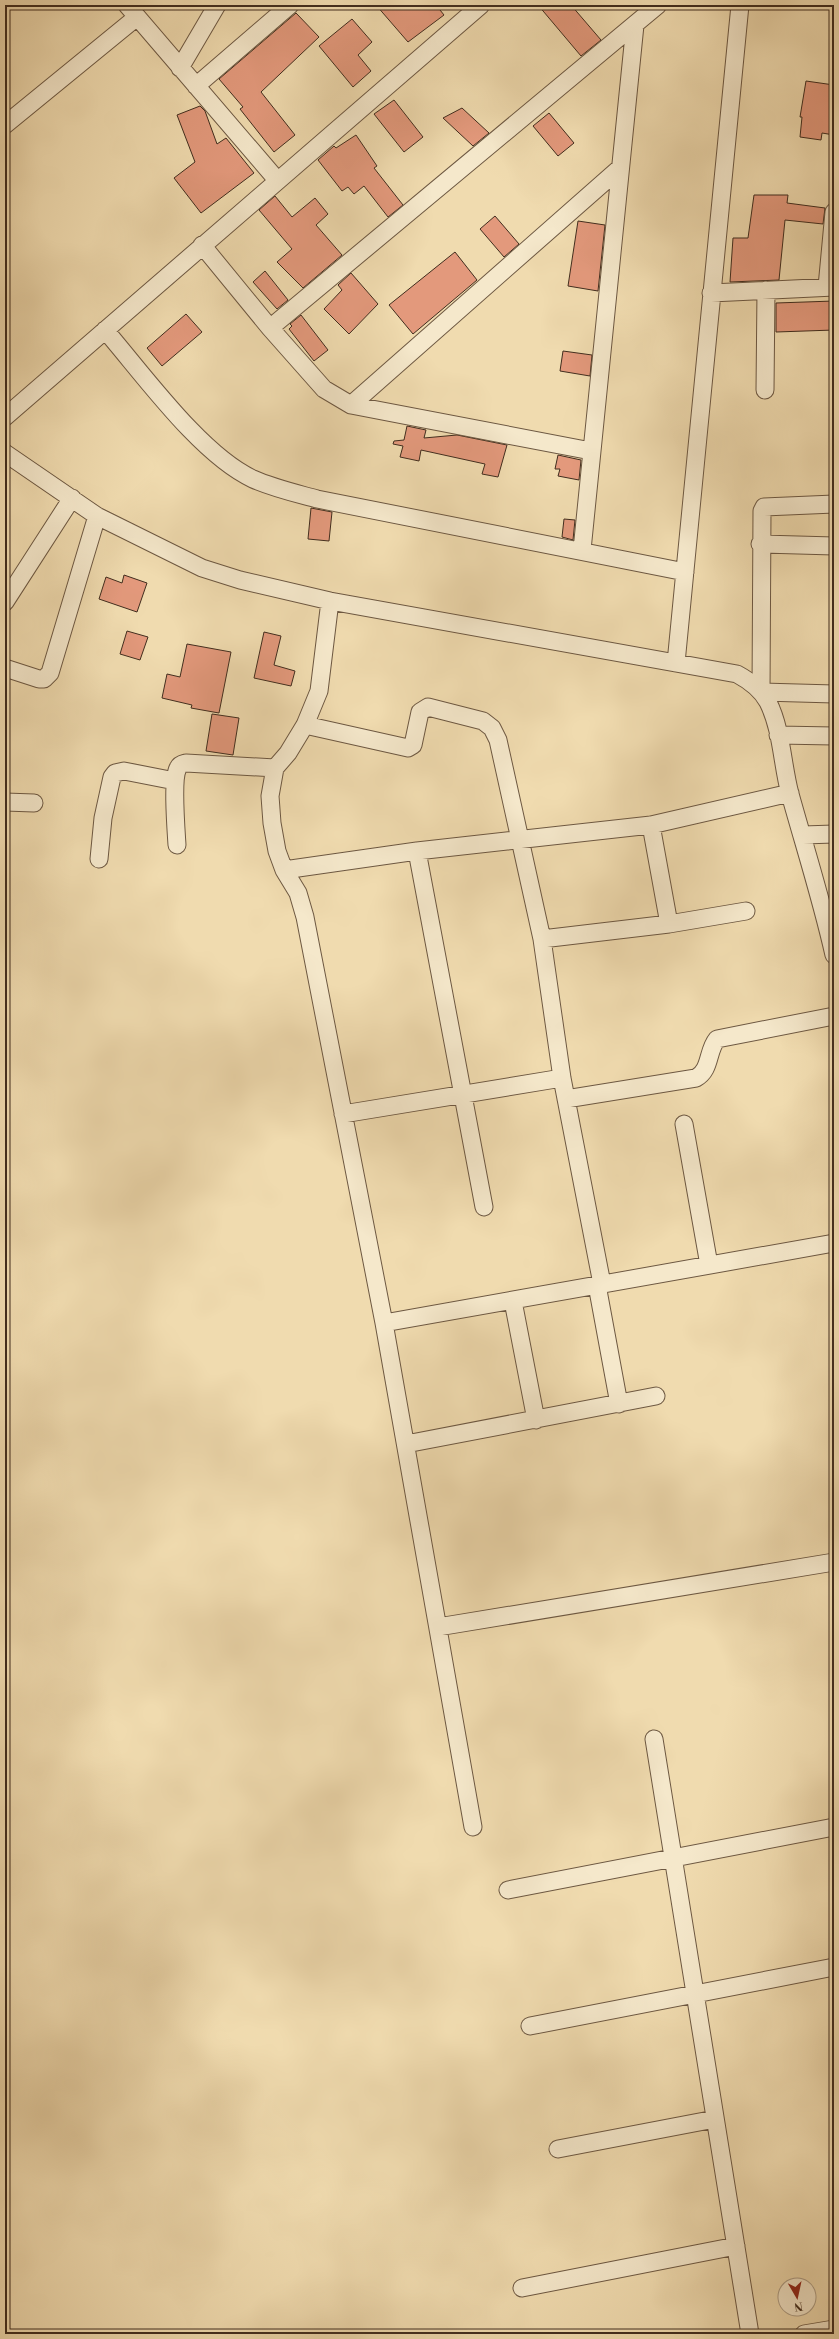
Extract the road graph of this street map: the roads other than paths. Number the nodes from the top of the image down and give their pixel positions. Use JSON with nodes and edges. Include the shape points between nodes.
{"nodes":[{"id":1,"x":217,"y":5,"type":"edge"},
{"id":2,"x":290,"y":5,"type":"edge"},
{"id":3,"x":481,"y":5,"type":"edge"},
{"id":4,"x":658,"y":5,"type":"edge"},
{"id":5,"x":740,"y":5,"type":"edge"},
{"id":6,"x":132,"y":11,"type":"edge"},
{"id":7,"x":635,"y":25,"type":"junction"},
{"id":8,"x":180,"y":68,"type":"junction"},
{"id":9,"x":196,"y":86,"type":"junction"},
{"id":10,"x":6,"y":121,"type":"edge"},
{"id":11,"x":620,"y":168,"type":"junction"},
{"id":12,"x":277,"y":180,"type":"junction"},
{"id":13,"x":834,"y":212,"type":"edge"},
{"id":14,"x":202,"y":245,"type":"junction"},
{"id":15,"x":830,"y":287,"type":"edge"},
{"id":16,"x":766,"y":290,"type":"junction"},
{"id":17,"x":711,"y":293,"type":"junction"},
{"id":18,"x":270,"y":328,"type":"junction"},
{"id":19,"x":105,"y":330,"type":"junction"},
{"id":20,"x":765,"y":390,"type":"dead end"},
{"id":21,"x":351,"y":405,"type":"junction"},
{"id":22,"x":5,"y":417,"type":"edge"},
{"id":23,"x":591,"y":451,"type":"junction"},
{"id":24,"x":5,"y":453,"type":"edge"},
{"id":25,"x":72,"y":498,"type":"junction"},
{"id":26,"x":834,"y":504,"type":"edge"},
{"id":27,"x":97,"y":516,"type":"junction"},
{"id":28,"x":760,"y":544,"type":"junction"},
{"id":29,"x":834,"y":546,"type":"edge"},
{"id":30,"x":582,"y":550,"type":"junction"},
{"id":31,"x":685,"y":572,"type":"junction"},
{"id":32,"x":330,"y":601,"type":"junction"},
{"id":33,"x":5,"y":602,"type":"edge"},
{"id":34,"x":676,"y":663,"type":"junction"},
{"id":35,"x":5,"y":668,"type":"edge"},
{"id":36,"x":761,"y":692,"type":"junction"},
{"id":37,"x":834,"y":694,"type":"edge"},
{"id":38,"x":305,"y":726,"type":"junction"},
{"id":39,"x":778,"y":735,"type":"junction"},
{"id":40,"x":834,"y":736,"type":"edge"},
{"id":41,"x":275,"y":768,"type":"junction"},
{"id":42,"x":175,"y":780,"type":"junction"},
{"id":43,"x":790,"y":793,"type":"junction"},
{"id":44,"x":5,"y":802,"type":"edge"},
{"id":45,"x":34,"y":803,"type":"dead end"},
{"id":46,"x":651,"y":825,"type":"junction"},
{"id":47,"x":834,"y":834,"type":"edge"},
{"id":48,"x":803,"y":835,"type":"junction"},
{"id":49,"x":520,"y":839,"type":"junction"},
{"id":50,"x":177,"y":844,"type":"dead end"},
{"id":51,"x":417,"y":851,"type":"junction"},
{"id":52,"x":99,"y":859,"type":"dead end"},
{"id":53,"x":284,"y":870,"type":"junction"},
{"id":54,"x":746,"y":911,"type":"dead end"},
{"id":55,"x":669,"y":924,"type":"junction"},
{"id":56,"x":542,"y":939,"type":"junction"},
{"id":57,"x":834,"y":955,"type":"edge"},
{"id":58,"x":834,"y":1016,"type":"edge"},
{"id":59,"x":562,"y":1078,"type":"junction"},
{"id":60,"x":462,"y":1095,"type":"junction"},
{"id":61,"x":566,"y":1099,"type":"junction"},
{"id":62,"x":343,"y":1114,"type":"junction"},
{"id":63,"x":684,"y":1124,"type":"dead end"},
{"id":64,"x":484,"y":1207,"type":"dead end"},
{"id":65,"x":834,"y":1243,"type":"edge"},
{"id":66,"x":709,"y":1265,"type":"junction"},
{"id":67,"x":600,"y":1284,"type":"junction"},
{"id":68,"x":513,"y":1301,"type":"junction"},
{"id":69,"x":384,"y":1322,"type":"junction"},
{"id":70,"x":656,"y":1396,"type":"dead end"},
{"id":71,"x":619,"y":1404,"type":"junction"},
{"id":72,"x":536,"y":1420,"type":"junction"},
{"id":73,"x":406,"y":1444,"type":"junction"},
{"id":74,"x":834,"y":1562,"type":"edge"},
{"id":75,"x":438,"y":1627,"type":"junction"},
{"id":76,"x":654,"y":1739,"type":"dead end"},
{"id":77,"x":473,"y":1827,"type":"dead end"},
{"id":78,"x":834,"y":1827,"type":"edge"},
{"id":79,"x":673,"y":1858,"type":"junction"},
{"id":80,"x":508,"y":1890,"type":"dead end"},
{"id":81,"x":834,"y":1967,"type":"edge"},
{"id":82,"x":695,"y":1994,"type":"junction"},
{"id":83,"x":530,"y":2026,"type":"dead end"},
{"id":84,"x":715,"y":2119,"type":"junction"},
{"id":85,"x":558,"y":2149,"type":"dead end"},
{"id":86,"x":736,"y":2246,"type":"junction"},
{"id":87,"x":522,"y":2288,"type":"dead end"},
{"id":88,"x":834,"y":2329,"type":"edge"},
{"id":89,"x":750,"y":2334,"type":"edge"},
{"id":90,"x":804,"y":2334,"type":"edge"}],
"edges":[{"from":1,"to":8,"type":"street"},
{"from":2,"to":9,"type":"street"},
{"from":3,"to":12,"type":"street"},
{"from":4,"to":7,"type":"street"},
{"from":5,"to":17,"type":"street"},
{"from":6,"to":8,"type":"street"},
{"from":6,"to":10,"type":"street"},
{"from":7,"to":11,"type":"street"},
{"from":7,"to":18,"type":"street"},
{"from":8,"to":9,"type":"street"},
{"from":9,"to":12,"type":"street"},
{"from":11,"to":21,"type":"street"},
{"from":11,"to":23,"type":"street"},
{"from":12,"to":14,"type":"street"},
{"from":13,"to":15,"type":"street"},
{"from":14,"to":18,"type":"street"},
{"from":14,"to":19,"type":"street"},
{"from":15,"to":16,"type":"street"},
{"from":16,"to":17,"type":"street"},
{"from":16,"to":20,"type":"street"},
{"from":17,"to":31,"type":"street"},
{"from":18,"to":21,"type":"street","via":[[324,389]]},
{"from":19,"to":22,"type":"street"},
{"from":19,"to":30,"type":"street","via":[[179,417],[220,457],[252,478],[317,499]]},
{"from":21,"to":23,"type":"street"},
{"from":23,"to":30,"type":"street"},
{"from":24,"to":25,"type":"street"},
{"from":25,"to":27,"type":"street"},
{"from":25,"to":33,"type":"street"},
{"from":26,"to":28,"type":"street","via":[[764,507]]},
{"from":27,"to":32,"type":"street","via":[[202,568],[240,580]]},
{"from":27,"to":35,"type":"street","via":[[50,673],[44,679],[39,679]]},
{"from":28,"to":29,"type":"street"},
{"from":28,"to":36,"type":"street"},
{"from":30,"to":31,"type":"street"},
{"from":31,"to":34,"type":"street"},
{"from":32,"to":34,"type":"street"},
{"from":32,"to":38,"type":"street","via":[[319,691]]},
{"from":34,"to":36,"type":"street","via":[[737,674],[749,680]]},
{"from":36,"to":37,"type":"street"},
{"from":36,"to":39,"type":"street","via":[[775,720]]},
{"from":38,"to":41,"type":"street"},
{"from":38,"to":49,"type":"street","via":[[408,748],[413,745],[423,709],[428,707],[483,721],[492,728],[498,740]]},
{"from":39,"to":40,"type":"street"},
{"from":39,"to":43,"type":"street"},
{"from":41,"to":42,"type":"street","via":[[186,763],[177,769]]},
{"from":41,"to":53,"type":"street","via":[[270,796],[272,823]]},
{"from":42,"to":50,"type":"street"},
{"from":42,"to":52,"type":"street","via":[[124,771],[115,772],[103,818]]},
{"from":43,"to":46,"type":"street"},
{"from":43,"to":48,"type":"street"},
{"from":44,"to":45,"type":"street"},
{"from":46,"to":49,"type":"street"},
{"from":46,"to":55,"type":"street"},
{"from":47,"to":48,"type":"street"},
{"from":48,"to":57,"type":"street"},
{"from":49,"to":51,"type":"street"},
{"from":49,"to":56,"type":"street"},
{"from":51,"to":53,"type":"street"},
{"from":51,"to":60,"type":"street"},
{"from":53,"to":62,"type":"street","via":[[298,893],[305,917]]},
{"from":54,"to":55,"type":"street"},
{"from":55,"to":56,"type":"street"},
{"from":56,"to":59,"type":"street"},
{"from":58,"to":61,"type":"street","via":[[717,1039],[712,1045],[706,1068],[696,1078]]},
{"from":59,"to":60,"type":"street"},
{"from":59,"to":61,"type":"street"},
{"from":60,"to":62,"type":"street"},
{"from":60,"to":64,"type":"street"},
{"from":61,"to":67,"type":"street"},
{"from":62,"to":69,"type":"street"},
{"from":63,"to":66,"type":"street"},
{"from":65,"to":66,"type":"street"},
{"from":66,"to":67,"type":"street"},
{"from":67,"to":68,"type":"street"},
{"from":67,"to":71,"type":"street"},
{"from":68,"to":69,"type":"street"},
{"from":68,"to":72,"type":"street"},
{"from":69,"to":73,"type":"street"},
{"from":70,"to":71,"type":"street"},
{"from":71,"to":72,"type":"street"},
{"from":72,"to":73,"type":"street"},
{"from":73,"to":75,"type":"street"},
{"from":74,"to":75,"type":"street"},
{"from":75,"to":77,"type":"street"},
{"from":76,"to":79,"type":"street"},
{"from":78,"to":79,"type":"street"},
{"from":79,"to":80,"type":"street"},
{"from":79,"to":82,"type":"street"},
{"from":81,"to":82,"type":"street"},
{"from":82,"to":83,"type":"street"},
{"from":82,"to":84,"type":"street"},
{"from":84,"to":85,"type":"street"},
{"from":84,"to":86,"type":"street"},
{"from":86,"to":87,"type":"street"},
{"from":86,"to":89,"type":"street"},
{"from":88,"to":90,"type":"street"}]}
